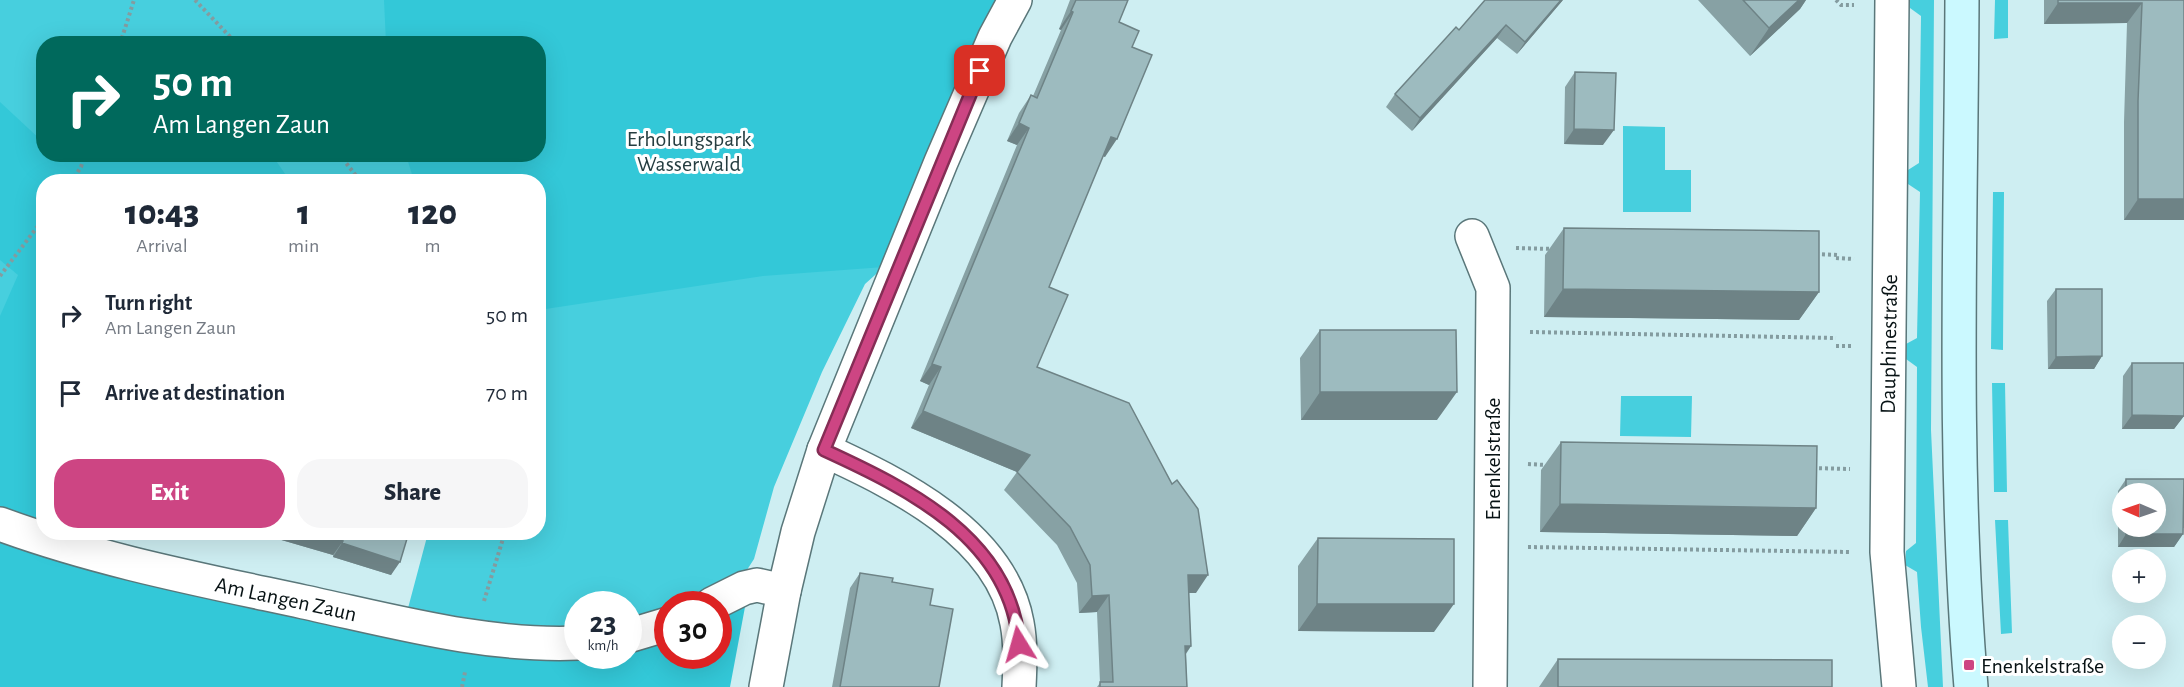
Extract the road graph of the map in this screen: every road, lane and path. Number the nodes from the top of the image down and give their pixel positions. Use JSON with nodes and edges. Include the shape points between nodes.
{"nodes":[{"id":1,"x":134,"y":0,"type":"edge"},
{"id":2,"x":195,"y":0,"type":"edge"},
{"id":3,"x":1015,"y":0,"type":"edge"},
{"id":4,"x":1892,"y":0,"type":"edge"},
{"id":5,"x":1962,"y":0,"type":"edge"},
{"id":6,"x":123,"y":36,"type":"edge"},
{"id":7,"x":229,"y":36,"type":"edge"},
{"id":8,"x":345,"y":162,"type":"edge"},
{"id":9,"x":355,"y":174,"type":"edge"},
{"id":10,"x":36,"y":229,"type":"edge"},
{"id":11,"x":1472,"y":236,"type":"dead end"},
{"id":12,"x":1515,"y":248,"type":"dead end"},
{"id":13,"x":1563,"y":249,"type":"edge"},
{"id":14,"x":1813,"y":254,"type":"edge"},
{"id":15,"x":1837,"y":255,"type":"dead end"},
{"id":16,"x":0,"y":276,"type":"edge"},
{"id":17,"x":1526,"y":332,"type":"dead end"},
{"id":18,"x":1836,"y":338,"type":"dead end"},
{"id":19,"x":824,"y":450,"type":"junction"},
{"id":20,"x":1525,"y":464,"type":"dead end"},
{"id":21,"x":1548,"y":465,"type":"dead end"},
{"id":22,"x":1810,"y":468,"type":"edge"},
{"id":23,"x":1887,"y":470,"type":"junction"},
{"id":24,"x":0,"y":524,"type":"edge"},
{"id":25,"x":36,"y":537,"type":"edge"},
{"id":26,"x":47,"y":540,"type":"edge"},
{"id":27,"x":503,"y":540,"type":"edge"},
{"id":28,"x":1524,"y":547,"type":"dead end"},
{"id":29,"x":1887,"y":552,"type":"junction"},
{"id":30,"x":784,"y":591,"type":"junction"},
{"id":31,"x":732,"y":594,"type":"edge"},
{"id":32,"x":473,"y":636,"type":"junction"},
{"id":33,"x":564,"y":643,"type":"edge"},
{"id":34,"x":766,"y":687,"type":"edge"},
{"id":35,"x":1019,"y":687,"type":"edge"},
{"id":36,"x":1490,"y":687,"type":"edge"},
{"id":37,"x":1899,"y":687,"type":"edge"},
{"id":38,"x":1971,"y":687,"type":"edge"}],
"edges":[{"from":1,"to":6,"type":"path"},
{"from":2,"to":7,"type":"path"},
{"from":3,"to":19,"type":"street","via":[[941,162]]},
{"from":4,"to":23,"type":"street","name":"Dauphinestraße"},
{"from":5,"to":38,"type":"main road","via":[[1960,367]]},
{"from":8,"to":9,"type":"path"},
{"from":10,"to":16,"type":"path"},
{"from":11,"to":36,"type":"street","name":"Enenkelstraße","via":[[1493,288]]},
{"from":12,"to":13,"type":"path"},
{"from":14,"to":15,"type":"path"},
{"from":17,"to":18,"type":"path"},
{"from":19,"to":30,"type":"street"},
{"from":19,"to":35,"type":"street","via":[[906,492],[969,538],[994,566],[1017,622]]},
{"from":20,"to":21,"type":"path"},
{"from":22,"to":23,"type":"path"},
{"from":23,"to":29,"type":"street","name":"Dauphinestraße"},
{"from":24,"to":25,"type":"street","name":"Am Langen Zaun"},
{"from":26,"to":32,"type":"street","name":"Am Langen Zaun","via":[[120,560]]},
{"from":27,"to":32,"type":"path"},
{"from":28,"to":29,"type":"path"},
{"from":29,"to":37,"type":"street","name":"Dauphinestraße"},
{"from":30,"to":31,"type":"street","via":[[757,585]]},
{"from":30,"to":34,"type":"street"},
{"from":32,"to":33,"type":"street","name":"Am Langen Zaun"}]}
